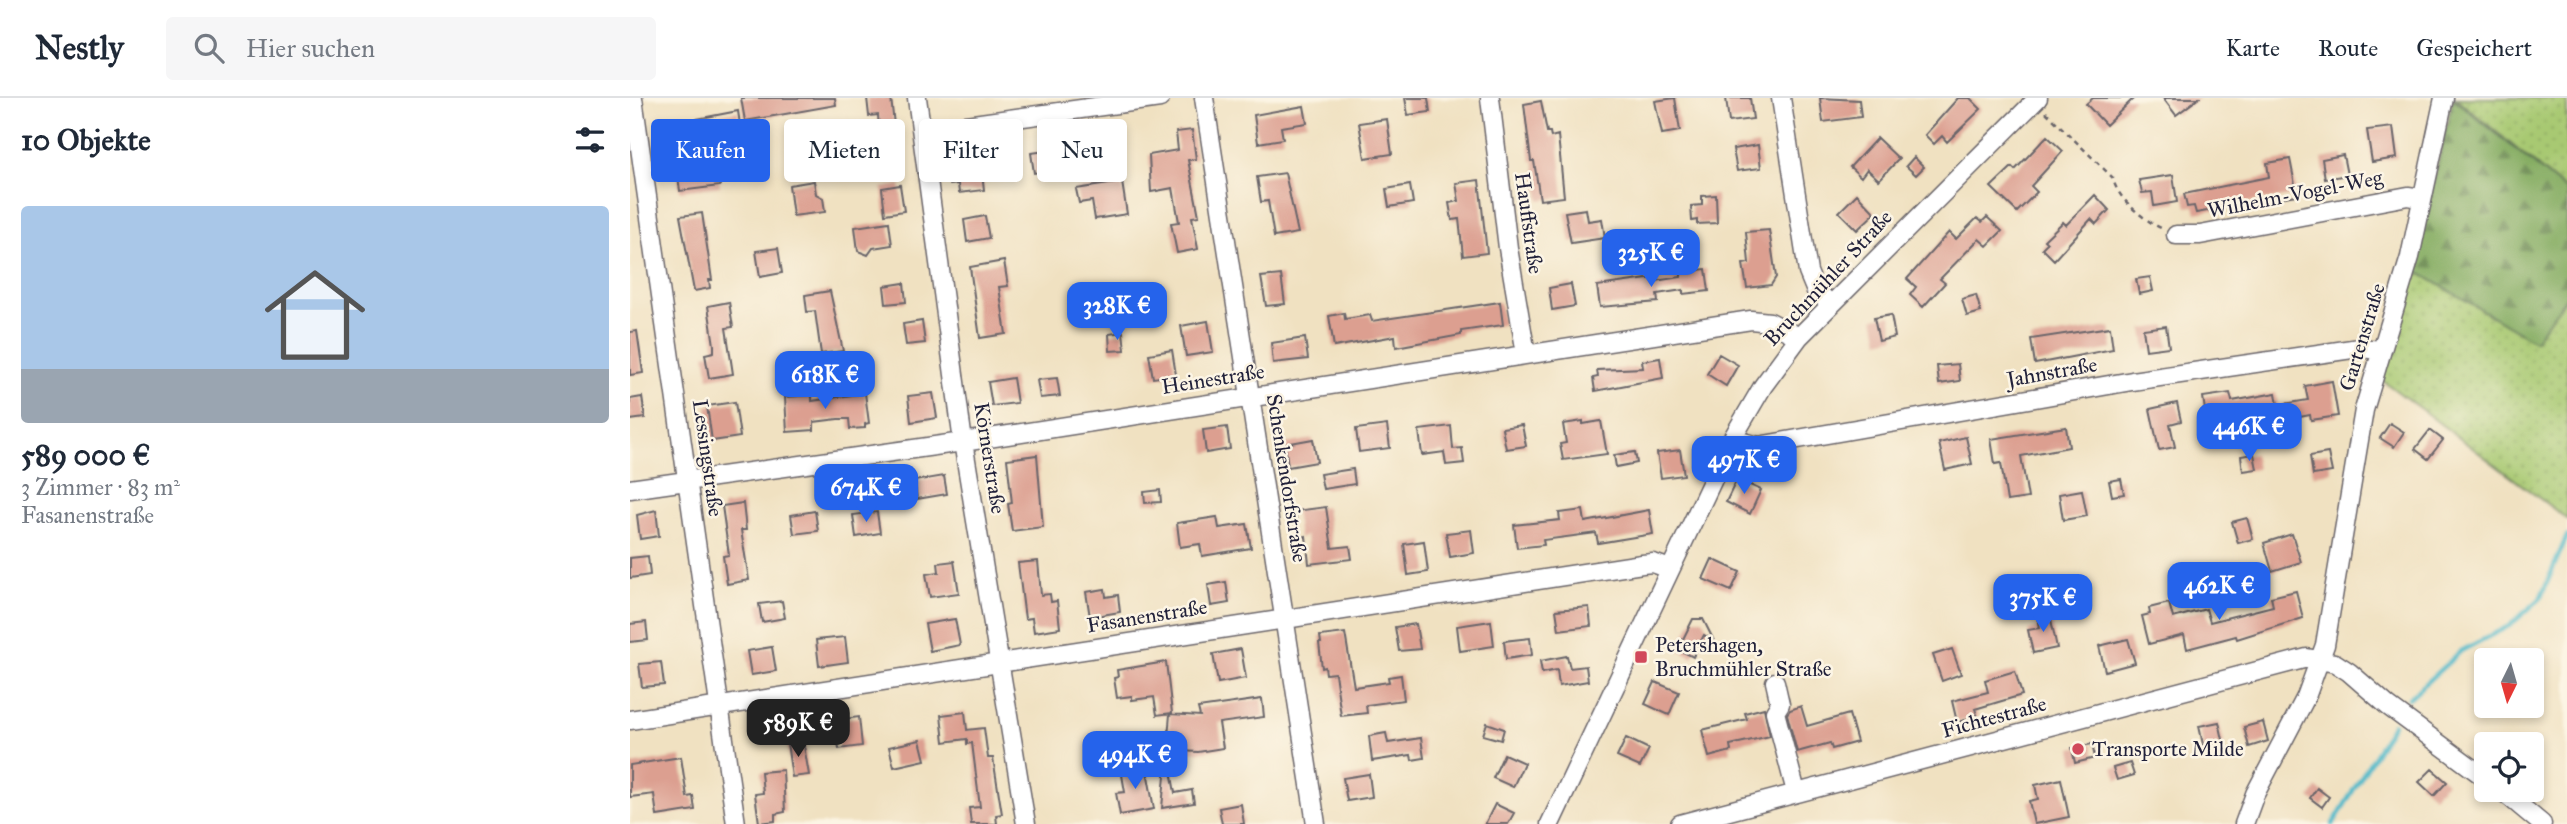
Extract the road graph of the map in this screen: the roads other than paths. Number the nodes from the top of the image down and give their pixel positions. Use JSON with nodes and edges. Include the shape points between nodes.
{"nodes":[{"id":1,"x":633,"y":98,"type":"edge"},
{"id":2,"x":917,"y":98,"type":"edge"},
{"id":3,"x":1160,"y":98,"type":"edge"},
{"id":4,"x":1205,"y":98,"type":"edge"},
{"id":5,"x":1490,"y":98,"type":"edge"},
{"id":6,"x":1781,"y":98,"type":"edge"},
{"id":7,"x":2444,"y":98,"type":"edge"},
{"id":8,"x":2036,"y":99,"type":"edge"},
{"id":9,"x":921,"y":119,"type":"edge"},
{"id":10,"x":1009,"y":119,"type":"edge"},
{"id":11,"x":930,"y":182,"type":"edge"},
{"id":12,"x":2422,"y":198,"type":"junction"},
{"id":13,"x":2176,"y":235,"type":"road end"},
{"id":14,"x":1830,"y":304,"type":"junction"},
{"id":15,"x":1799,"y":337,"type":"junction"},
{"id":16,"x":2381,"y":350,"type":"junction"},
{"id":17,"x":1526,"y":354,"type":"junction"},
{"id":18,"x":1251,"y":396,"type":"junction"},
{"id":19,"x":1732,"y":439,"type":"junction"},
{"id":20,"x":963,"y":442,"type":"junction"},
{"id":21,"x":688,"y":481,"type":"junction"},
{"id":22,"x":630,"y":489,"type":"edge"},
{"id":23,"x":1670,"y":569,"type":"junction"},
{"id":24,"x":1286,"y":618,"type":"junction"},
{"id":25,"x":2320,"y":659,"type":"junction"},
{"id":26,"x":1000,"y":661,"type":"junction"},
{"id":27,"x":1775,"y":682,"type":"dead end"},
{"id":28,"x":719,"y":706,"type":"junction"},
{"id":29,"x":630,"y":720,"type":"edge"},
{"id":30,"x":2474,"y":769,"type":"edge"},
{"id":31,"x":1796,"y":792,"type":"junction"},
{"id":32,"x":2516,"y":802,"type":"edge"},
{"id":33,"x":736,"y":824,"type":"edge"},
{"id":34,"x":1026,"y":824,"type":"edge"},
{"id":35,"x":1316,"y":824,"type":"edge"},
{"id":36,"x":1550,"y":824,"type":"edge"},
{"id":37,"x":1680,"y":824,"type":"edge"},
{"id":38,"x":2244,"y":824,"type":"edge"},
{"id":39,"x":2542,"y":824,"type":"edge"}],
"edges":[{"from":1,"to":21,"type":"street","name":"Lessingstraße"},
{"from":2,"to":9,"type":"street","name":"Körnerstraße"},
{"from":3,"to":10,"type":"street"},
{"from":4,"to":18,"type":"street","name":"Schenkendorfstraße"},
{"from":5,"to":17,"type":"street","name":"Hauffstraße"},
{"from":6,"to":14,"type":"street","via":[[1808,272],[1815,289]]},
{"from":7,"to":12,"type":"street","name":"Gartenstraße"},
{"from":8,"to":14,"type":"street","name":"Bruchmühler Straße"},
{"from":11,"to":20,"type":"street","name":"Körnerstraße"},
{"from":12,"to":13,"type":"street","name":"Wilhelm-Vogel-Weg","via":[[2408,196],[2200,235]]},
{"from":12,"to":16,"type":"street","name":"Gartenstraße","via":[[2410,257]]},
{"from":14,"to":15,"type":"street","name":"Bruchmühler Straße"},
{"from":15,"to":17,"type":"street","name":"Heinestraße","via":[[1770,322],[1751,320]]},
{"from":15,"to":19,"type":"street","name":"Bruchmühler Straße"},
{"from":16,"to":19,"type":"street","name":"Jahnstraße","via":[[2359,348],[2132,381],[1758,446]]},
{"from":16,"to":25,"type":"street","name":"Gartenstraße","via":[[2364,410]]},
{"from":17,"to":18,"type":"street","name":"Heinestraße"},
{"from":18,"to":20,"type":"street","name":"Heinestraße"},
{"from":18,"to":24,"type":"street","name":"Schenkendorfstraße"},
{"from":19,"to":23,"type":"street","name":"Bruchmühler Straße"},
{"from":20,"to":21,"type":"street","name":"Heinestraße"},
{"from":20,"to":26,"type":"street","name":"Körnerstraße"},
{"from":21,"to":22,"type":"street","name":"Heinestraße"},
{"from":21,"to":28,"type":"street","name":"Lessingstraße"},
{"from":23,"to":24,"type":"street","name":"Fasanenstraße","via":[[1642,564]]},
{"from":23,"to":36,"type":"street","name":"Bruchmühler Straße"},
{"from":24,"to":26,"type":"street","name":"Fasanenstraße"},
{"from":24,"to":35,"type":"street","name":"Schenkendorfstraße"},
{"from":25,"to":30,"type":"street","via":[[2349,672]]},
{"from":25,"to":31,"type":"street","name":"Fichtestraße","via":[[2307,658]]},
{"from":25,"to":38,"type":"street","name":"Gartenstraße"},
{"from":26,"to":28,"type":"street","name":"Fasanenstraße"},
{"from":26,"to":34,"type":"street","name":"Körnerstraße"},
{"from":27,"to":31,"type":"street","via":[[1780,704],[1775,712]]},
{"from":28,"to":29,"type":"street","name":"Fasanenstraße"},
{"from":28,"to":33,"type":"street","name":"Lessingstraße"},
{"from":31,"to":37,"type":"street","name":"Fichtestraße"},
{"from":32,"to":39,"type":"street"}]}
